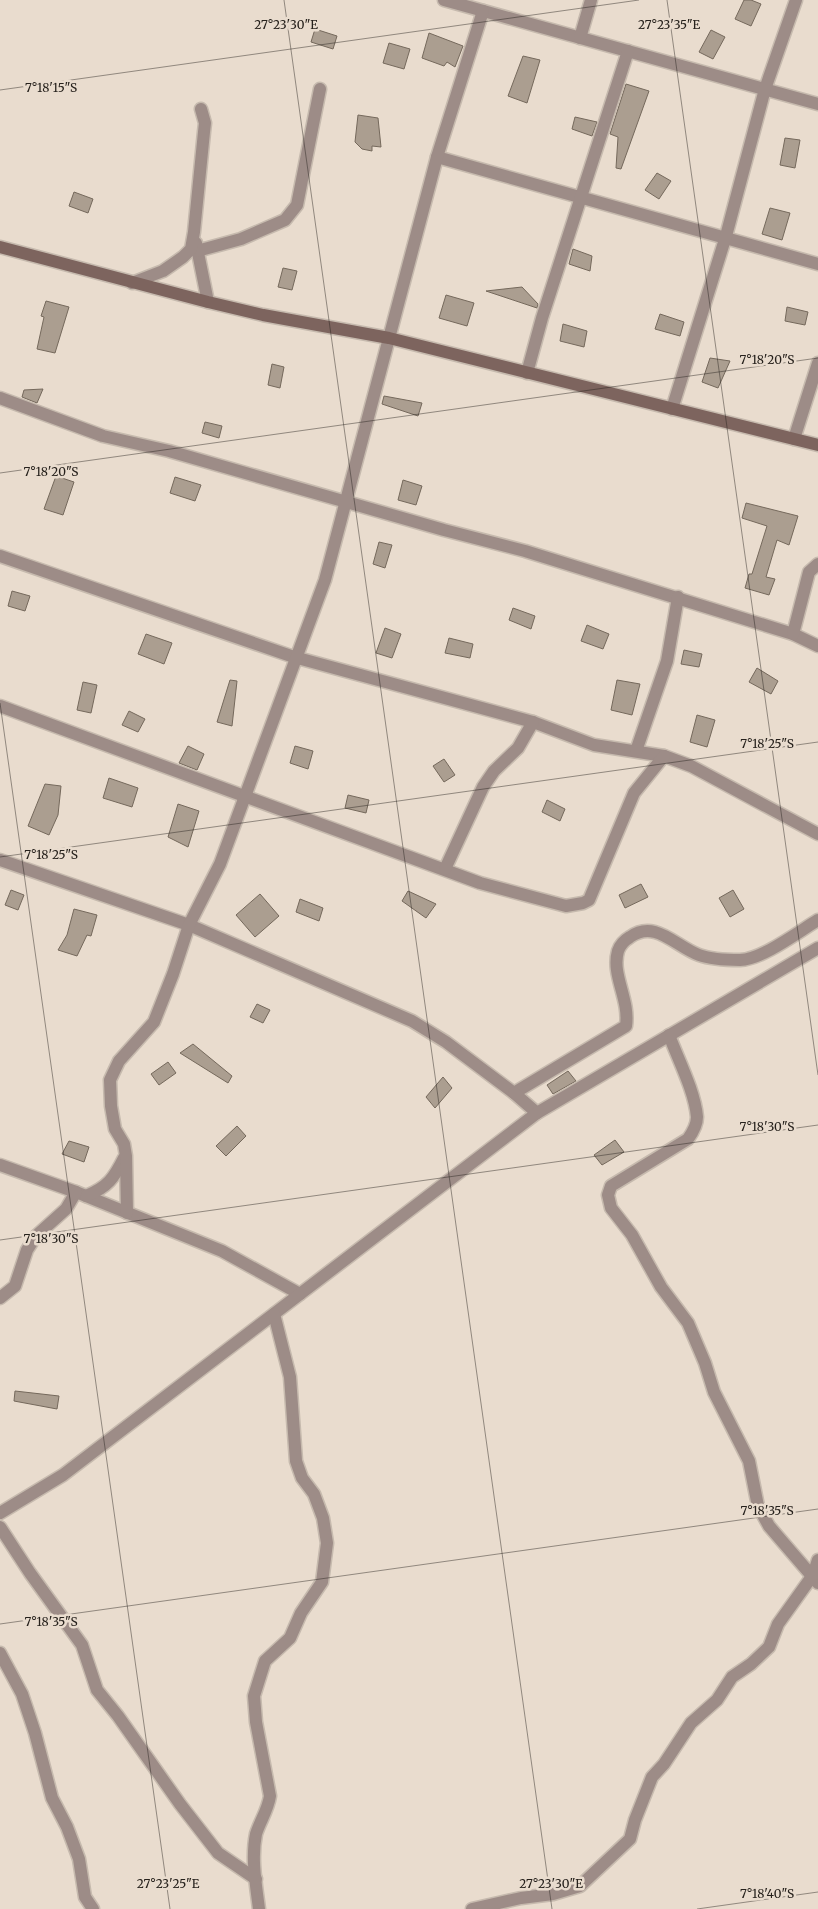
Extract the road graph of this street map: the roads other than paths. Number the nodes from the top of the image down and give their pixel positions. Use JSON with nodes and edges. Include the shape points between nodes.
{"nodes":[{"id":1,"x":444,"y":0,"type":"edge"},
{"id":2,"x":591,"y":0,"type":"edge"},
{"id":3,"x":796,"y":0,"type":"edge"},
{"id":4,"x":482,"y":11,"type":"junction"},
{"id":5,"x":580,"y":38,"type":"junction"},
{"id":6,"x":628,"y":51,"type":"junction"},
{"id":7,"x":320,"y":89,"type":"dead end"},
{"id":8,"x":765,"y":89,"type":"junction"},
{"id":9,"x":818,"y":104,"type":"edge"},
{"id":10,"x":201,"y":109,"type":"dead end"},
{"id":11,"x":437,"y":157,"type":"junction"},
{"id":12,"x":580,"y":196,"type":"junction"},
{"id":13,"x":194,"y":232,"type":"junction"},
{"id":14,"x":726,"y":236,"type":"junction"},
{"id":15,"x":0,"y":247,"type":"edge"},
{"id":16,"x":197,"y":251,"type":"junction"},
{"id":17,"x":818,"y":264,"type":"edge"},
{"id":18,"x":132,"y":283,"type":"junction"},
{"id":19,"x":208,"y":302,"type":"junction"},
{"id":20,"x":388,"y":338,"type":"junction"},
{"id":21,"x":818,"y":363,"type":"edge"},
{"id":22,"x":527,"y":373,"type":"junction"},
{"id":23,"x":0,"y":398,"type":"edge"},
{"id":24,"x":672,"y":409,"type":"junction"},
{"id":25,"x":794,"y":439,"type":"junction"},
{"id":26,"x":818,"y":445,"type":"edge"},
{"id":27,"x":346,"y":503,"type":"junction"},
{"id":28,"x":0,"y":556,"type":"edge"},
{"id":29,"x":818,"y":564,"type":"edge"},
{"id":30,"x":678,"y":597,"type":"junction"},
{"id":31,"x":793,"y":634,"type":"junction"},
{"id":32,"x":818,"y":646,"type":"edge"},
{"id":33,"x":294,"y":657,"type":"junction"},
{"id":34,"x":0,"y":706,"type":"edge"},
{"id":35,"x":533,"y":722,"type":"junction"},
{"id":36,"x":636,"y":751,"type":"junction"},
{"id":37,"x":664,"y":756,"type":"junction"},
{"id":38,"x":243,"y":797,"type":"junction"},
{"id":39,"x":818,"y":834,"type":"edge"},
{"id":40,"x":0,"y":860,"type":"edge"},
{"id":41,"x":445,"y":869,"type":"junction"},
{"id":42,"x":818,"y":920,"type":"edge"},
{"id":43,"x":189,"y":925,"type":"junction"},
{"id":44,"x":818,"y":948,"type":"edge"},
{"id":45,"x":670,"y":1035,"type":"junction"},
{"id":46,"x":514,"y":1093,"type":"junction"},
{"id":47,"x":537,"y":1113,"type":"junction"},
{"id":48,"x":126,"y":1156,"type":"junction"},
{"id":49,"x":0,"y":1166,"type":"edge"},
{"id":50,"x":81,"y":1194,"type":"junction"},
{"id":51,"x":127,"y":1212,"type":"junction"},
{"id":52,"x":300,"y":1294,"type":"junction"},
{"id":53,"x":0,"y":1298,"type":"edge"},
{"id":54,"x":274,"y":1314,"type":"junction"},
{"id":55,"x":0,"y":1513,"type":"edge"},
{"id":56,"x":0,"y":1527,"type":"edge"},
{"id":57,"x":818,"y":1560,"type":"edge"},
{"id":58,"x":815,"y":1579,"type":"edge"},
{"id":59,"x":0,"y":1653,"type":"edge"},
{"id":60,"x":256,"y":1879,"type":"junction"},
{"id":61,"x":92,"y":1909,"type":"edge"},
{"id":62,"x":259,"y":1909,"type":"edge"},
{"id":63,"x":472,"y":1909,"type":"edge"}],
"edges":[{"from":1,"to":4,"type":"street"},
{"from":2,"to":5,"type":"street"},
{"from":3,"to":8,"type":"street"},
{"from":4,"to":5,"type":"street"},
{"from":4,"to":11,"type":"street"},
{"from":5,"to":6,"type":"street"},
{"from":6,"to":8,"type":"street"},
{"from":6,"to":12,"type":"street"},
{"from":7,"to":16,"type":"street","via":[[297,205],[285,220],[241,239]]},
{"from":8,"to":9,"type":"street"},
{"from":8,"to":14,"type":"street"},
{"from":10,"to":13,"type":"street","via":[[205,123]]},
{"from":11,"to":12,"type":"street"},
{"from":11,"to":20,"type":"street"},
{"from":12,"to":14,"type":"street"},
{"from":12,"to":22,"type":"street"},
{"from":13,"to":16,"type":"street"},
{"from":13,"to":18,"type":"street","via":[[191,249],[183,257],[151,277]]},
{"from":14,"to":17,"type":"street"},
{"from":14,"to":24,"type":"street"},
{"from":15,"to":18,"type":"main road"},
{"from":16,"to":19,"type":"street"},
{"from":18,"to":19,"type":"main road"},
{"from":19,"to":20,"type":"main road"},
{"from":20,"to":22,"type":"main road"},
{"from":20,"to":27,"type":"street"},
{"from":21,"to":25,"type":"street"},
{"from":22,"to":24,"type":"main road"},
{"from":23,"to":27,"type":"street","via":[[103,436]]},
{"from":24,"to":25,"type":"main road"},
{"from":25,"to":26,"type":"main road"},
{"from":27,"to":30,"type":"street","via":[[525,551]]},
{"from":27,"to":33,"type":"street","via":[[325,580]]},
{"from":28,"to":33,"type":"street"},
{"from":29,"to":31,"type":"street","via":[[809,572]]},
{"from":30,"to":31,"type":"street"},
{"from":30,"to":36,"type":"street","via":[[667,661]]},
{"from":31,"to":32,"type":"street"},
{"from":33,"to":35,"type":"street"},
{"from":33,"to":38,"type":"street"},
{"from":34,"to":38,"type":"street"},
{"from":35,"to":36,"type":"street","via":[[594,745]]},
{"from":35,"to":41,"type":"street","via":[[518,748],[483,787]]},
{"from":36,"to":37,"type":"street"},
{"from":37,"to":39,"type":"street","via":[[691,766]]},
{"from":37,"to":41,"type":"street","via":[[634,793],[589,900],[566,906],[480,883]]},
{"from":38,"to":41,"type":"street"},
{"from":38,"to":43,"type":"street","via":[[220,864]]},
{"from":40,"to":43,"type":"street"},
{"from":42,"to":46,"type":"street","via":[[761,954],[742,960],[699,955],[653,930],[637,932],[618,948],[616,962],[628,1014],[626,1026]]},
{"from":43,"to":46,"type":"street","via":[[412,1021]]},
{"from":43,"to":48,"type":"street","via":[[174,974],[154,1022],[119,1061],[110,1080],[115,1129],[124,1144]]},
{"from":44,"to":45,"type":"street"},
{"from":45,"to":47,"type":"street"},
{"from":45,"to":58,"type":"street","via":[[695,1110],[694,1130],[688,1139],[610,1186],[611,1208],[688,1323],[714,1392],[749,1461],[754,1491],[769,1526]]},
{"from":46,"to":47,"type":"street"},
{"from":47,"to":52,"type":"street"},
{"from":48,"to":50,"type":"street","via":[[102,1189]]},
{"from":48,"to":51,"type":"street"},
{"from":49,"to":50,"type":"street"},
{"from":50,"to":51,"type":"street"},
{"from":50,"to":53,"type":"street","via":[[36,1236],[27,1250],[15,1286]]},
{"from":51,"to":52,"type":"street","via":[[222,1251]]},
{"from":52,"to":54,"type":"street"},
{"from":54,"to":55,"type":"street","via":[[63,1475]]},
{"from":54,"to":60,"type":"street","via":[[290,1377],[296,1461],[302,1478],[314,1494],[323,1518],[327,1543],[322,1582],[301,1613],[290,1638],[265,1661],[254,1696],[263,1770],[270,1796],[254,1847]]},
{"from":56,"to":60,"type":"street","via":[[82,1645],[97,1690],[218,1853]]},
{"from":57,"to":58,"type":"street"},
{"from":58,"to":63,"type":"street","via":[[778,1624],[769,1646],[732,1677],[717,1700],[683,1733],[652,1777],[630,1838],[596,1873],[571,1889]]},
{"from":59,"to":61,"type":"street","via":[[22,1694],[52,1798],[79,1860],[85,1897]]},
{"from":60,"to":62,"type":"street"}]}
